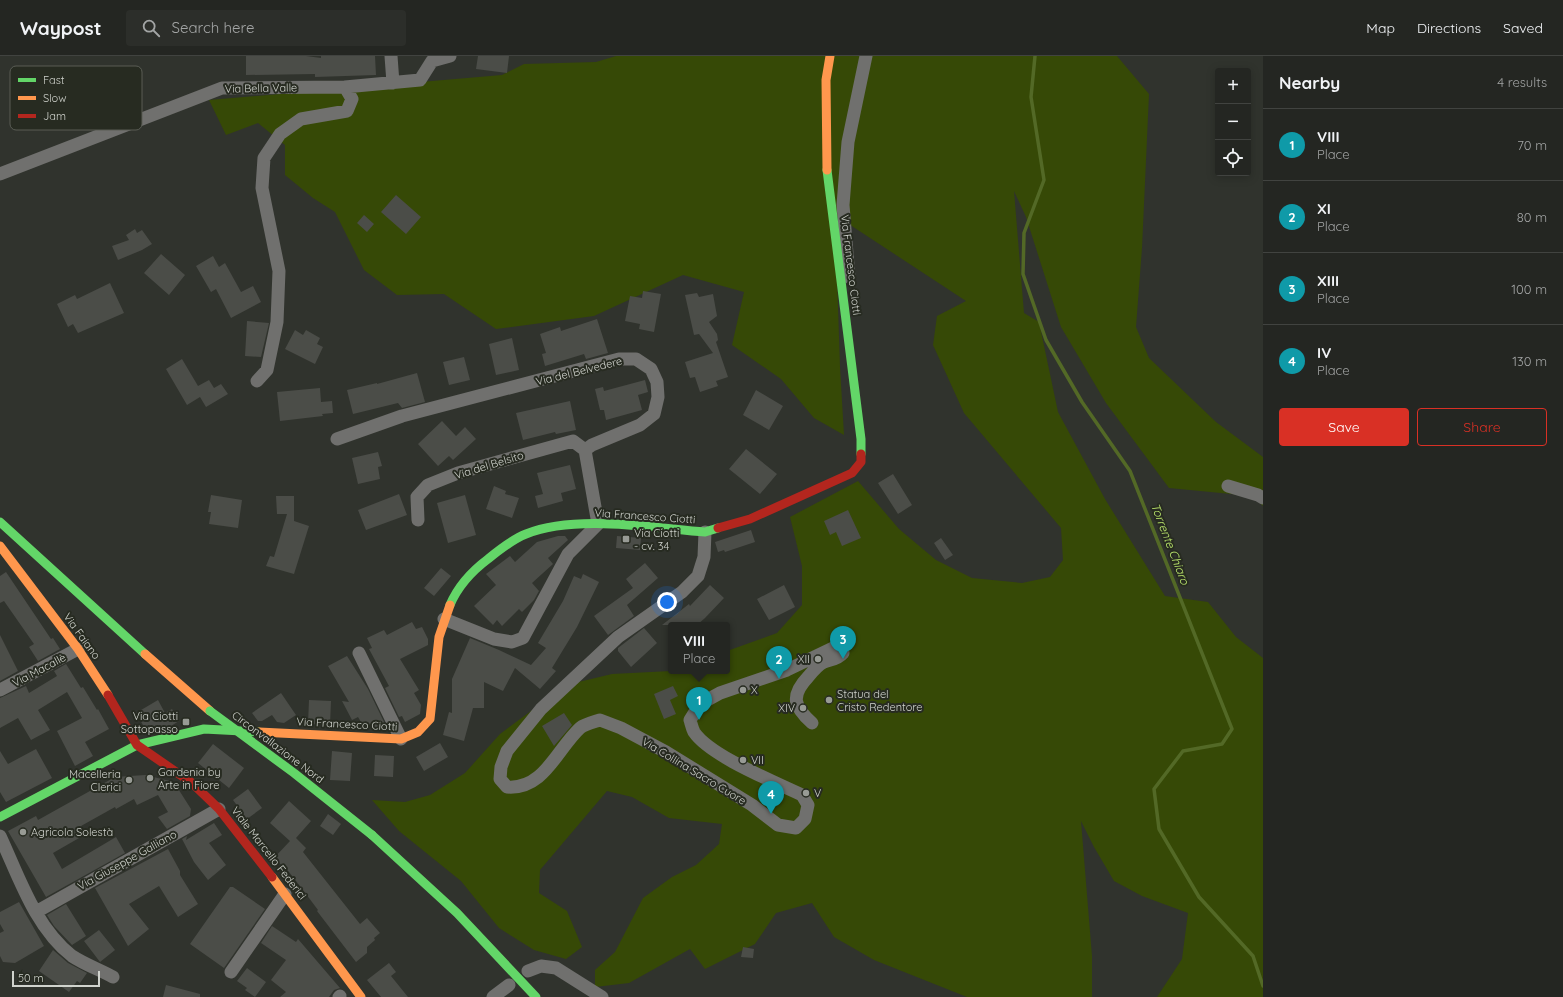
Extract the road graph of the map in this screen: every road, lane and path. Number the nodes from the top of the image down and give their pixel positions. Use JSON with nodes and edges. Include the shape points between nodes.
{"nodes":[{"id":1,"x":392,"y":56,"type":"edge"},
{"id":2,"x":450,"y":56,"type":"edge"},
{"id":3,"x":830,"y":56,"type":"edge"},
{"id":4,"x":866,"y":56,"type":"edge"},
{"id":5,"x":393,"y":83,"type":"junction"},
{"id":6,"x":345,"y":87,"type":"junction"},
{"id":7,"x":142,"y":119,"type":"edge"},
{"id":8,"x":114,"y":130,"type":"edge"},
{"id":9,"x":0,"y":174,"type":"edge"},
{"id":10,"x":848,"y":336,"type":"junction"},
{"id":11,"x":257,"y":381,"type":"dead end"},
{"id":12,"x":337,"y":439,"type":"dead end"},
{"id":13,"x":585,"y":450,"type":"junction"},
{"id":14,"x":1228,"y":486,"type":"dead end"},
{"id":15,"x":1263,"y":498,"type":"edge"},
{"id":16,"x":418,"y":520,"type":"dead end"},
{"id":17,"x":0,"y":522,"type":"edge"},
{"id":18,"x":598,"y":524,"type":"junction"},
{"id":19,"x":705,"y":532,"type":"junction"},
{"id":20,"x":0,"y":546,"type":"edge"},
{"id":21,"x":5,"y":558,"type":"edge"},
{"id":22,"x":444,"y":619,"type":"junction"},
{"id":23,"x":78,"y":649,"type":"junction"},
{"id":24,"x":359,"y":653,"type":"dead end"},
{"id":25,"x":0,"y":690,"type":"edge"},
{"id":26,"x":119,"y":714,"type":"junction"},
{"id":27,"x":812,"y":723,"type":"dead end"},
{"id":28,"x":119,"y":729,"type":"dead end"},
{"id":29,"x":401,"y":739,"type":"junction"},
{"id":30,"x":137,"y":745,"type":"junction"},
{"id":31,"x":114,"y":746,"type":"dead end"},
{"id":32,"x":110,"y":759,"type":"junction"},
{"id":33,"x":125,"y":760,"type":"dead end"},
{"id":34,"x":146,"y":761,"type":"dead end"},
{"id":35,"x":161,"y":761,"type":"junction"},
{"id":36,"x":219,"y":809,"type":"junction"},
{"id":37,"x":0,"y":817,"type":"edge"},
{"id":38,"x":0,"y":836,"type":"edge"},
{"id":39,"x":285,"y":894,"type":"junction"},
{"id":40,"x":36,"y":912,"type":"junction"},
{"id":41,"x":528,"y":971,"type":"dead end"},
{"id":42,"x":231,"y":972,"type":"dead end"},
{"id":43,"x":113,"y":977,"type":"dead end"},
{"id":44,"x":509,"y":984,"type":"dead end"},
{"id":45,"x":361,"y":997,"type":"edge"},
{"id":46,"x":493,"y":997,"type":"edge"},
{"id":47,"x":536,"y":997,"type":"edge"},
{"id":48,"x":602,"y":997,"type":"edge"}],
"edges":[{"from":1,"to":5,"type":"street"},
{"from":2,"to":5,"type":"street","name":"Via Bella Valle","via":[[432,61],[420,80]]},
{"from":3,"to":10,"type":"street","name":"Via Francesco Ciotti","via":[[826,80],[826,161]]},
{"from":4,"to":10,"type":"street","via":[[848,142],[843,205],[851,301]]},
{"from":5,"to":6,"type":"street","name":"Via Bella Valle"},
{"from":6,"to":7,"type":"street","name":"Via Bella Valle","via":[[222,88]]},
{"from":6,"to":11,"type":"street","via":[[352,99],[347,111],[301,119],[280,134],[264,158],[262,188],[279,271],[277,322],[267,370]]},
{"from":8,"to":9,"type":"street","name":"Via Bella Valle"},
{"from":10,"to":19,"type":"street","name":"Via Francesco Ciotti","via":[[858,412],[861,462],[852,473],[750,520]]},
{"from":12,"to":13,"type":"street","name":"Via del Belvedere","via":[[402,416],[619,359],[636,359],[651,368],[657,382],[658,397],[654,414],[640,425]]},
{"from":13,"to":16,"type":"street","name":"Via del Belsito","via":[[573,441],[458,473],[428,486],[417,497]]},
{"from":13,"to":18,"type":"street"},
{"from":14,"to":15,"type":"street"},
{"from":17,"to":47,"type":"street","name":"Circonvallazione Nord","bridge":true,"via":[[97,612],[210,711],[294,773],[408,866],[490,945]]},
{"from":18,"to":19,"type":"street","name":"Via Francesco Ciotti"},
{"from":18,"to":22,"type":"street","name":"Via Francesco Ciotti","via":[[556,526],[526,534],[498,551],[470,572],[452,600]]},
{"from":18,"to":22,"type":"street","via":[[568,554],[523,638],[512,642],[494,639]]},
{"from":19,"to":27,"type":"street","name":"Via Collina Sacro Cuore","via":[[704,556],[698,576],[682,592],[618,637],[541,709],[507,751],[500,779],[507,788],[528,784],[541,775],[581,727],[600,720],[666,752],[752,805],[778,826],[796,828],[805,819],[808,805],[802,795],[725,756],[704,742],[694,731],[690,720],[700,704],[720,693],[787,670],[837,646],[842,648],[839,657],[816,668],[798,689],[797,705]]},
{"from":20,"to":21,"type":"street","name":"Via Faiano"},
{"from":21,"to":23,"type":"street","name":"Via Faiano"},
{"from":22,"to":29,"type":"street","name":"Via Francesco Ciotti","via":[[436,654],[435,687],[430,719],[418,732]]},
{"from":23,"to":25,"type":"street","name":"Via Macallè"},
{"from":23,"to":26,"type":"street","name":"Via Faiano"},
{"from":24,"to":29,"type":"street"},
{"from":26,"to":28,"type":"street"},
{"from":26,"to":30,"type":"street","name":"Via Faiano"},
{"from":29,"to":30,"type":"street","name":"Via Francesco Ciotti","via":[[204,729]]},
{"from":30,"to":32,"type":"street","name":"Via Francesco Ciotti"},
{"from":30,"to":35,"type":"street","name":"Viale Marcello Federici"},
{"from":31,"to":32,"type":"street"},
{"from":32,"to":33,"type":"street"},
{"from":32,"to":37,"type":"street","name":"Via Francesco Ciotti"},
{"from":34,"to":35,"type":"street"},
{"from":35,"to":36,"type":"street","name":"Viale Marcello Federici","via":[[192,783]]},
{"from":36,"to":39,"type":"street","name":"Viale Marcello Federici"},
{"from":36,"to":40,"type":"street","name":"Via Giuseppe Galliano"},
{"from":38,"to":40,"type":"street"},
{"from":39,"to":42,"type":"street"},
{"from":39,"to":45,"type":"street","name":"Viale Marcello Federici"},
{"from":40,"to":43,"type":"street","via":[[52,937],[73,956]]},
{"from":41,"to":48,"type":"street","via":[[541,966],[556,968]]},
{"from":44,"to":46,"type":"street"}]}
